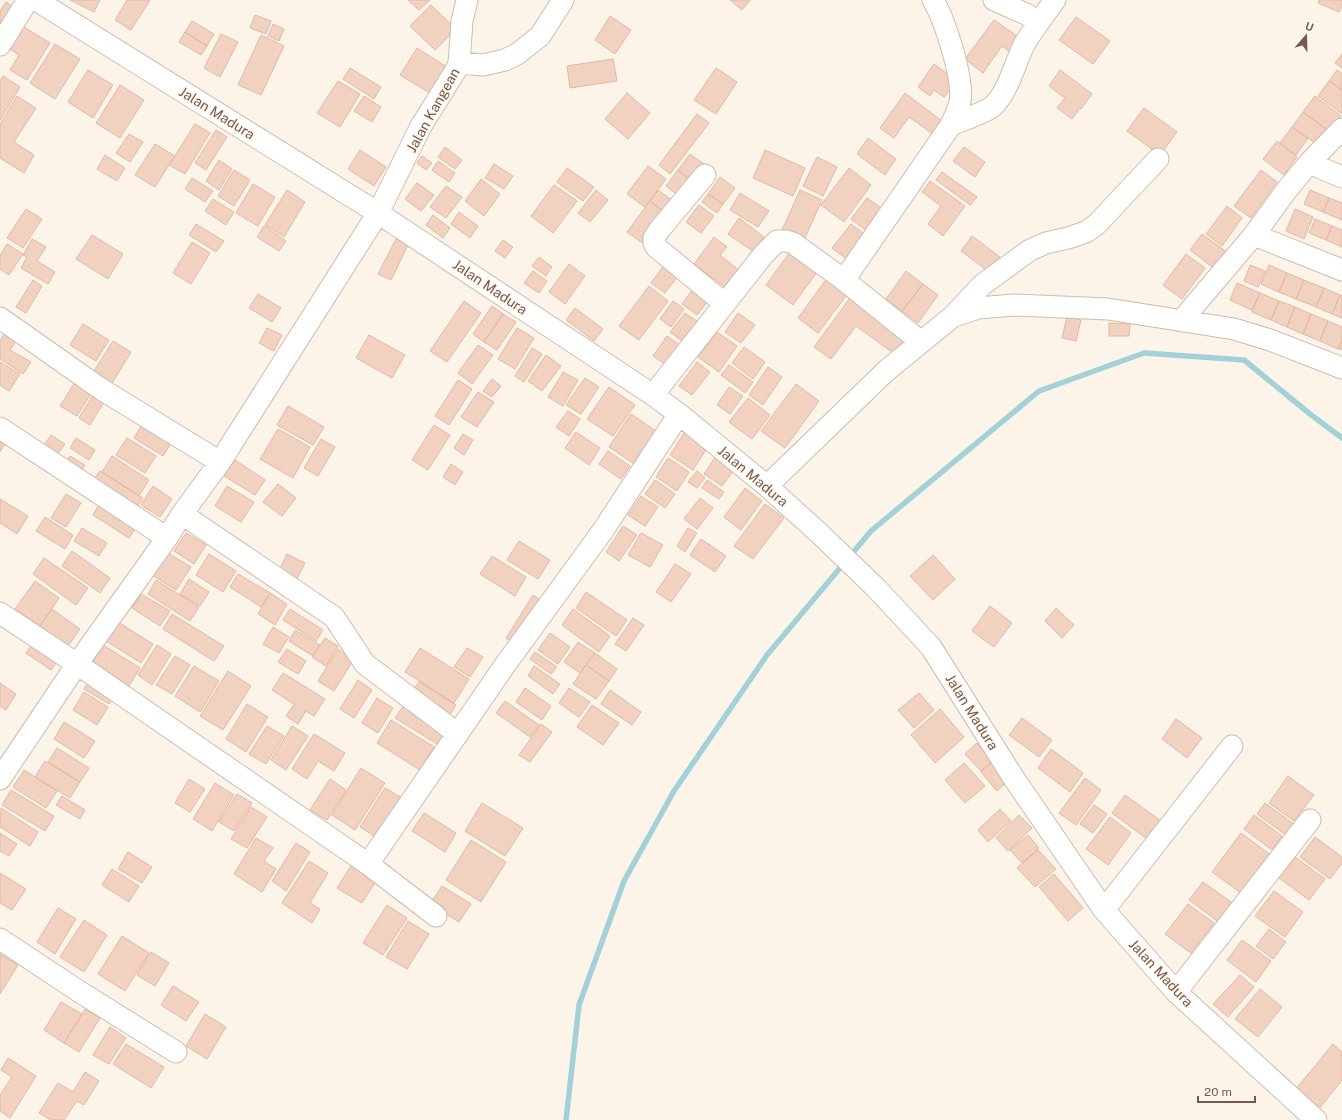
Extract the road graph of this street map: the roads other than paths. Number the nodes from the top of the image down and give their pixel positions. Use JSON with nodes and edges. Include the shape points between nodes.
{"nodes":[{"id":1,"x":28,"y":0,"type":"edge"},
{"id":2,"x":36,"y":0,"type":"edge"},
{"id":3,"x":467,"y":0,"type":"edge"},
{"id":4,"x":563,"y":0,"type":"edge"},
{"id":5,"x":933,"y":0,"type":"edge"},
{"id":6,"x":994,"y":0,"type":"edge"},
{"id":7,"x":1055,"y":0,"type":"edge"},
{"id":8,"x":1039,"y":22,"type":"junction"},
{"id":9,"x":0,"y":45,"type":"edge"},
{"id":10,"x":459,"y":63,"type":"junction"},
{"id":11,"x":951,"y":125,"type":"junction"},
{"id":12,"x":1342,"y":129,"type":"edge"},
{"id":13,"x":1158,"y":159,"type":"dead end"},
{"id":14,"x":1309,"y":163,"type":"junction"},
{"id":15,"x":705,"y":175,"type":"dead end"},
{"id":16,"x":1342,"y":177,"type":"edge"},
{"id":17,"x":378,"y":213,"type":"junction"},
{"id":18,"x":1254,"y":235,"type":"junction"},
{"id":19,"x":1342,"y":270,"type":"edge"},
{"id":20,"x":844,"y":280,"type":"junction"},
{"id":21,"x":725,"y":304,"type":"junction"},
{"id":22,"x":952,"y":317,"type":"junction"},
{"id":23,"x":0,"y":318,"type":"edge"},
{"id":24,"x":1181,"y":321,"type":"junction"},
{"id":25,"x":921,"y":342,"type":"junction"},
{"id":26,"x":1342,"y":368,"type":"edge"},
{"id":27,"x":653,"y":396,"type":"junction"},
{"id":28,"x":678,"y":414,"type":"junction"},
{"id":29,"x":0,"y":428,"type":"edge"},
{"id":30,"x":220,"y":462,"type":"junction"},
{"id":31,"x":767,"y":486,"type":"junction"},
{"id":32,"x":182,"y":514,"type":"junction"},
{"id":33,"x":167,"y":538,"type":"junction"},
{"id":34,"x":0,"y":613,"type":"edge"},
{"id":35,"x":77,"y":664,"type":"junction"},
{"id":36,"x":458,"y":734,"type":"junction"},
{"id":37,"x":1232,"y":746,"type":"dead end"},
{"id":38,"x":0,"y":779,"type":"edge"},
{"id":39,"x":1310,"y":820,"type":"dead end"},
{"id":40,"x":368,"y":864,"type":"junction"},
{"id":41,"x":1104,"y":910,"type":"junction"},
{"id":42,"x":436,"y":916,"type":"dead end"},
{"id":43,"x":0,"y":939,"type":"edge"},
{"id":44,"x":1176,"y":992,"type":"junction"},
{"id":45,"x":176,"y":1052,"type":"dead end"},
{"id":46,"x":1308,"y":1117,"type":"edge"}],
"edges":[{"from":1,"to":9,"type":"street"},
{"from":2,"to":17,"type":"street","name":"Jalan Madura"},
{"from":3,"to":10,"type":"street","name":"Jalan Kangean","via":[[462,21]]},
{"from":4,"to":10,"type":"street","via":[[540,36],[517,54],[484,65]]},
{"from":5,"to":11,"type":"street","via":[[952,47],[959,77],[960,101]]},
{"from":6,"to":8,"type":"street"},
{"from":7,"to":8,"type":"street"},
{"from":8,"to":11,"type":"street","via":[[1025,44],[998,99],[992,106]]},
{"from":10,"to":17,"type":"street","name":"Jalan Kangean","via":[[421,126]]},
{"from":11,"to":20,"type":"street"},
{"from":12,"to":14,"type":"street"},
{"from":13,"to":22,"type":"street","via":[[1097,224],[1086,232],[1030,250],[982,285]]},
{"from":14,"to":16,"type":"street"},
{"from":14,"to":18,"type":"street"},
{"from":15,"to":21,"type":"street","via":[[660,229],[654,243]]},
{"from":17,"to":27,"type":"street","name":"Jalan Madura"},
{"from":17,"to":30,"type":"street","name":"Jalan Kangean"},
{"from":18,"to":19,"type":"street"},
{"from":18,"to":24,"type":"street"},
{"from":20,"to":21,"type":"street","via":[[792,243],[777,241]]},
{"from":20,"to":25,"type":"street"},
{"from":21,"to":27,"type":"street"},
{"from":22,"to":24,"type":"street","via":[[978,308],[1014,305],[1108,309]]},
{"from":22,"to":25,"type":"street"},
{"from":23,"to":30,"type":"street","via":[[101,389]]},
{"from":24,"to":26,"type":"street","via":[[1234,328]]},
{"from":25,"to":31,"type":"street","via":[[886,371]]},
{"from":27,"to":28,"type":"street","name":"Jalan Madura"},
{"from":28,"to":31,"type":"street","name":"Jalan Madura"},
{"from":28,"to":36,"type":"street","via":[[604,530]]},
{"from":29,"to":33,"type":"street"},
{"from":30,"to":32,"type":"street","name":"Jalan Kangean"},
{"from":31,"to":41,"type":"street","name":"Jalan Madura","via":[[876,588],[931,647],[1013,777]]},
{"from":32,"to":33,"type":"street","name":"Jalan Kangean"},
{"from":32,"to":36,"type":"street","via":[[334,617],[366,664]]},
{"from":33,"to":35,"type":"street","name":"Jalan Kangean"},
{"from":34,"to":35,"type":"street"},
{"from":35,"to":38,"type":"street","name":"Jalan Kangean"},
{"from":35,"to":40,"type":"street"},
{"from":36,"to":40,"type":"street"},
{"from":37,"to":41,"type":"street"},
{"from":39,"to":44,"type":"street"},
{"from":40,"to":42,"type":"street"},
{"from":41,"to":44,"type":"street","name":"Jalan Madura"},
{"from":43,"to":45,"type":"street"},
{"from":44,"to":46,"type":"street","name":"Jalan Madura"}]}
